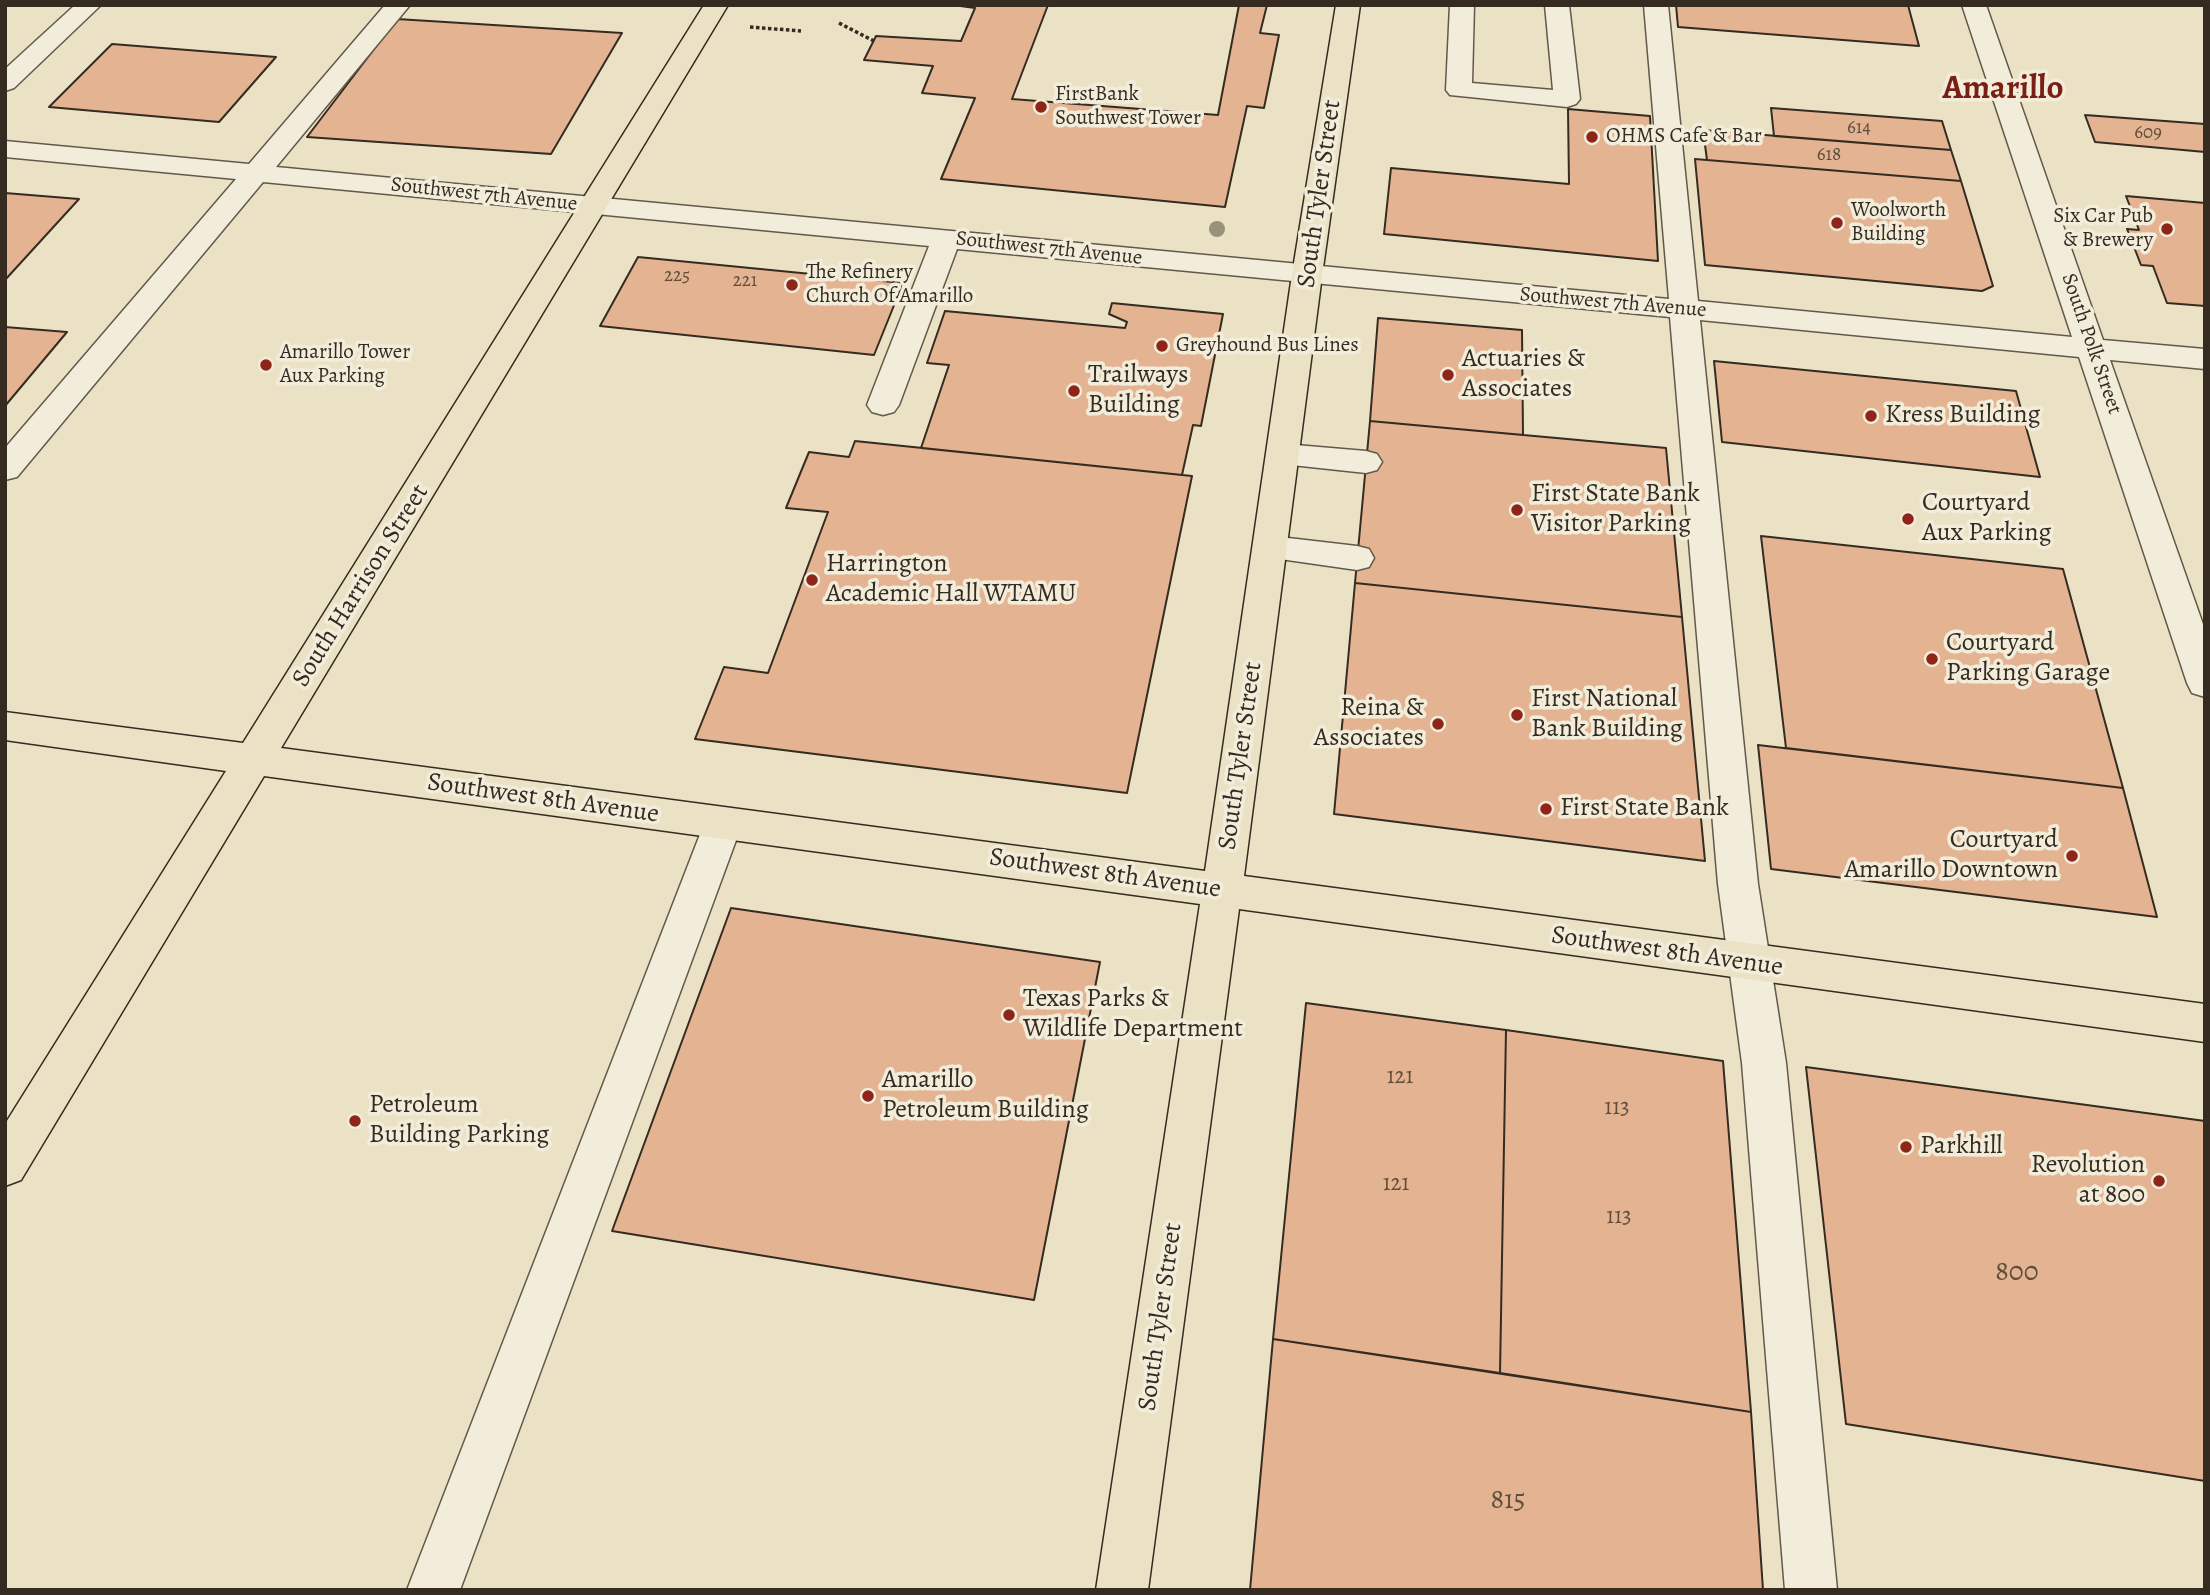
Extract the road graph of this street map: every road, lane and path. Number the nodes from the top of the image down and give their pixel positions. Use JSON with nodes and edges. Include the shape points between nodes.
{"nodes":[{"id":1,"x":89,"y":5,"type":"edge"},
{"id":2,"x":398,"y":5,"type":"edge"},
{"id":3,"x":716,"y":5,"type":"edge"},
{"id":4,"x":1348,"y":5,"type":"edge"},
{"id":5,"x":1462,"y":5,"type":"edge"},
{"id":6,"x":1557,"y":5,"type":"edge"},
{"id":7,"x":1656,"y":5,"type":"edge"},
{"id":8,"x":1974,"y":5,"type":"edge"},
{"id":9,"x":839,"y":23,"type":"dead end"},
{"id":10,"x":749,"y":26,"type":"dead end"},
{"id":11,"x":801,"y":32,"type":"dead end"},
{"id":12,"x":874,"y":41,"type":"dead end"},
{"id":13,"x":5,"y":83,"type":"edge"},
{"id":14,"x":5,"y":149,"type":"edge"},
{"id":15,"x":256,"y":173,"type":"junction"},
{"id":16,"x":595,"y":206,"type":"junction"},
{"id":17,"x":946,"y":239,"type":"junction"},
{"id":18,"x":1307,"y":275,"type":"junction"},
{"id":19,"x":1684,"y":310,"type":"junction"},
{"id":20,"x":2092,"y":348,"type":"junction"},
{"id":21,"x":2205,"y":359,"type":"edge"},
{"id":22,"x":883,"y":405,"type":"dead end"},
{"id":23,"x":1284,"y":454,"type":"junction"},
{"id":24,"x":1366,"y":462,"type":"dead end"},
{"id":25,"x":5,"y":469,"type":"edge"},
{"id":26,"x":1271,"y":548,"type":"junction"},
{"id":27,"x":1357,"y":558,"type":"dead end"},
{"id":28,"x":2205,"y":682,"type":"edge"},
{"id":29,"x":5,"y":726,"type":"edge"},
{"id":30,"x":255,"y":758,"type":"junction"},
{"id":31,"x":723,"y":824,"type":"junction"},
{"id":32,"x":1222,"y":890,"type":"junction"},
{"id":33,"x":1750,"y":963,"type":"junction"},
{"id":34,"x":2205,"y":1023,"type":"edge"},
{"id":35,"x":5,"y":1165,"type":"edge"},
{"id":36,"x":433,"y":1590,"type":"edge"},
{"id":37,"x":1122,"y":1590,"type":"edge"},
{"id":38,"x":1811,"y":1590,"type":"edge"}],
"edges":[{"from":1,"to":13,"type":"street"},
{"from":2,"to":15,"type":"street"},
{"from":3,"to":16,"type":"main road","name":"South Harrison Street"},
{"from":4,"to":18,"type":"main road","name":"South Tyler Street"},
{"from":5,"to":6,"type":"street","via":[[1459,90],[1567,99]]},
{"from":7,"to":19,"type":"street"},
{"from":8,"to":20,"type":"street","name":"South Polk Street"},
{"from":9,"to":12,"type":"path"},
{"from":10,"to":11,"type":"path"},
{"from":14,"to":15,"type":"street","name":"Southwest 7th Avenue"},
{"from":15,"to":16,"type":"street","name":"Southwest 7th Avenue"},
{"from":15,"to":25,"type":"street"},
{"from":16,"to":17,"type":"street","name":"Southwest 7th Avenue"},
{"from":16,"to":30,"type":"main road","name":"South Harrison Street"},
{"from":17,"to":18,"type":"street","name":"Southwest 7th Avenue"},
{"from":17,"to":22,"type":"street"},
{"from":18,"to":19,"type":"street","name":"Southwest 7th Avenue"},
{"from":18,"to":23,"type":"main road","name":"South Tyler Street"},
{"from":19,"to":20,"type":"street","name":"Southwest 7th Avenue"},
{"from":19,"to":33,"type":"street","via":[[1738,884]]},
{"from":20,"to":21,"type":"street","name":"Southwest 7th Avenue"},
{"from":20,"to":28,"type":"street","name":"South Polk Street"},
{"from":23,"to":24,"type":"street"},
{"from":23,"to":26,"type":"main road","name":"South Tyler Street"},
{"from":26,"to":27,"type":"street"},
{"from":26,"to":32,"type":"main road","name":"South Tyler Street"},
{"from":29,"to":30,"type":"main road","name":"Southwest 8th Avenue"},
{"from":30,"to":31,"type":"main road","name":"Southwest 8th Avenue"},
{"from":30,"to":35,"type":"main road","name":"South Harrison Street"},
{"from":31,"to":32,"type":"main road","name":"Southwest 8th Avenue"},
{"from":31,"to":36,"type":"street"},
{"from":32,"to":33,"type":"main road","name":"Southwest 8th Avenue"},
{"from":32,"to":37,"type":"main road","name":"South Tyler Street"},
{"from":33,"to":34,"type":"main road","name":"Southwest 8th Avenue"},
{"from":33,"to":38,"type":"street","via":[[1764,1063]]}]}
